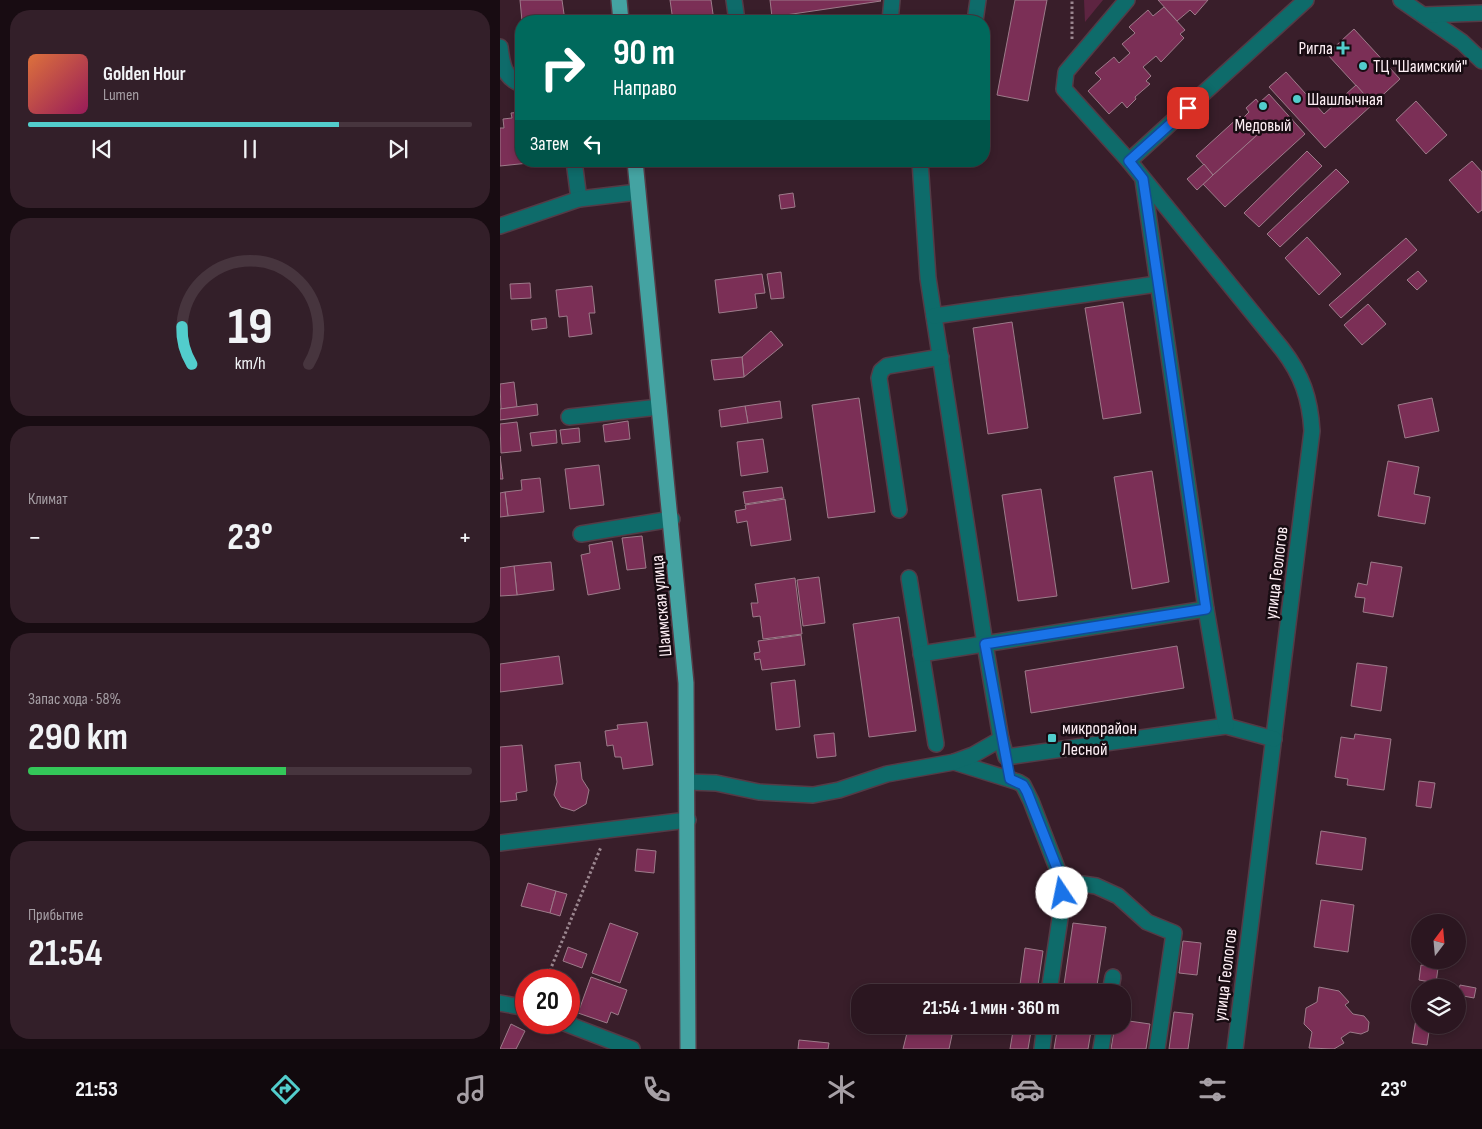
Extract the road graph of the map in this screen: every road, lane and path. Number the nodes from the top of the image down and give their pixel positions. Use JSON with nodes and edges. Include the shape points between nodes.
{"nodes":[{"id":1,"x":619,"y":0,"type":"edge"},
{"id":2,"x":734,"y":0,"type":"edge"},
{"id":3,"x":892,"y":0,"type":"edge"},
{"id":4,"x":978,"y":0,"type":"edge"},
{"id":5,"x":1072,"y":0,"type":"edge"},
{"id":6,"x":1127,"y":0,"type":"edge"},
{"id":7,"x":1306,"y":0,"type":"edge"},
{"id":8,"x":1401,"y":0,"type":"edge"},
{"id":9,"x":1482,"y":13,"type":"edge"},
{"id":10,"x":1424,"y":14,"type":"junction"},
{"id":11,"x":620,"y":15,"type":"edge"},
{"id":12,"x":736,"y":15,"type":"edge"},
{"id":13,"x":891,"y":15,"type":"edge"},
{"id":14,"x":976,"y":15,"type":"edge"},
{"id":15,"x":500,"y":47,"type":"edge"},
{"id":16,"x":1482,"y":61,"type":"edge"},
{"id":17,"x":1066,"y":72,"type":"junction"},
{"id":18,"x":515,"y":81,"type":"edge"},
{"id":19,"x":1129,"y":161,"type":"junction"},
{"id":20,"x":575,"y":167,"type":"edge"},
{"id":21,"x":636,"y":167,"type":"edge"},
{"id":22,"x":920,"y":167,"type":"edge"},
{"id":23,"x":1143,"y":179,"type":"junction"},
{"id":24,"x":638,"y":192,"type":"junction"},
{"id":25,"x":579,"y":199,"type":"junction"},
{"id":26,"x":500,"y":226,"type":"edge"},
{"id":27,"x":1157,"y":284,"type":"junction"},
{"id":28,"x":934,"y":316,"type":"junction"},
{"id":29,"x":941,"y":357,"type":"junction"},
{"id":30,"x":659,"y":407,"type":"junction"},
{"id":31,"x":569,"y":417,"type":"dead end"},
{"id":32,"x":899,"y":510,"type":"dead end"},
{"id":33,"x":672,"y":519,"type":"junction"},
{"id":34,"x":581,"y":534,"type":"dead end"},
{"id":35,"x":909,"y":578,"type":"dead end"},
{"id":36,"x":1206,"y":609,"type":"junction"},
{"id":37,"x":985,"y":644,"type":"junction"},
{"id":38,"x":921,"y":654,"type":"junction"},
{"id":39,"x":1226,"y":726,"type":"junction"},
{"id":40,"x":1001,"y":739,"type":"junction"},
{"id":41,"x":1274,"y":740,"type":"junction"},
{"id":42,"x":936,"y":744,"type":"dead end"},
{"id":43,"x":1006,"y":757,"type":"junction"},
{"id":44,"x":954,"y":762,"type":"junction"},
{"id":45,"x":1010,"y":779,"type":"junction"},
{"id":46,"x":688,"y":782,"type":"junction"},
{"id":47,"x":688,"y":820,"type":"junction"},
{"id":48,"x":608,"y":830,"type":"junction"},
{"id":49,"x":500,"y":843,"type":"edge"},
{"id":50,"x":1062,"y":881,"type":"junction"},
{"id":51,"x":551,"y":969,"type":"edge"},
{"id":52,"x":1112,"y":977,"type":"dead end"},
{"id":53,"x":1050,"y":984,"type":"edge"},
{"id":54,"x":1111,"y":984,"type":"edge"},
{"id":55,"x":500,"y":1003,"type":"edge"},
{"id":56,"x":515,"y":1006,"type":"edge"},
{"id":57,"x":580,"y":1029,"type":"edge"},
{"id":58,"x":1044,"y":1034,"type":"edge"},
{"id":59,"x":1104,"y":1034,"type":"edge"},
{"id":60,"x":632,"y":1049,"type":"edge"},
{"id":61,"x":688,"y":1049,"type":"edge"},
{"id":62,"x":1042,"y":1049,"type":"edge"},
{"id":63,"x":1101,"y":1049,"type":"edge"},
{"id":64,"x":1157,"y":1049,"type":"edge"},
{"id":65,"x":1235,"y":1049,"type":"edge"}],
"edges":[{"from":1,"to":11,"type":"main road"},
{"from":2,"to":12,"type":"street"},
{"from":3,"to":13,"type":"street"},
{"from":4,"to":14,"type":"street"},
{"from":5,"to":17,"type":"path","via":[[1072,46]]},
{"from":6,"to":17,"type":"street"},
{"from":7,"to":19,"type":"street"},
{"from":8,"to":10,"type":"street"},
{"from":9,"to":10,"type":"street"},
{"from":10,"to":16,"type":"street"},
{"from":15,"to":18,"type":"street","via":[[506,74]]},
{"from":17,"to":19,"type":"street","name":"улица Геологов","via":[[1064,89]]},
{"from":19,"to":23,"type":"street","name":"улица Геологов"},
{"from":20,"to":25,"type":"street"},
{"from":21,"to":24,"type":"main road","name":"Шаимская улица"},
{"from":22,"to":28,"type":"street"},
{"from":23,"to":27,"type":"street"},
{"from":23,"to":41,"type":"street","name":"улица Геологов","via":[[1295,366],[1310,404],[1312,431]]},
{"from":24,"to":25,"type":"street"},
{"from":24,"to":30,"type":"main road","name":"Шаимская улица"},
{"from":25,"to":26,"type":"street"},
{"from":27,"to":28,"type":"street"},
{"from":27,"to":36,"type":"street"},
{"from":28,"to":29,"type":"street"},
{"from":29,"to":32,"type":"street","via":[[887,366],[881,370],[879,378]]},
{"from":29,"to":37,"type":"street"},
{"from":30,"to":31,"type":"street"},
{"from":30,"to":33,"type":"main road","name":"Шаимская улица"},
{"from":33,"to":34,"type":"street"},
{"from":33,"to":46,"type":"main road","name":"Шаимская улица","via":[[686,683]]},
{"from":35,"to":38,"type":"street"},
{"from":36,"to":37,"type":"street"},
{"from":36,"to":39,"type":"street"},
{"from":37,"to":38,"type":"street"},
{"from":37,"to":40,"type":"street"},
{"from":38,"to":42,"type":"street"},
{"from":39,"to":41,"type":"street"},
{"from":39,"to":43,"type":"street"},
{"from":40,"to":43,"type":"street"},
{"from":40,"to":44,"type":"street"},
{"from":41,"to":65,"type":"street","name":"улица Геологов"},
{"from":43,"to":45,"type":"street"},
{"from":44,"to":45,"type":"street"},
{"from":44,"to":46,"type":"street","via":[[887,774],[840,790],[813,795],[759,792],[716,783]]},
{"from":45,"to":50,"type":"street","via":[[1023,785],[1027,792]]},
{"from":46,"to":47,"type":"main road","name":"Шаимская улица"},
{"from":47,"to":48,"type":"street"},
{"from":47,"to":61,"type":"main road","name":"Шаимская улица"},
{"from":48,"to":49,"type":"street"},
{"from":48,"to":51,"type":"path"},
{"from":50,"to":53,"type":"street","via":[[1062,905]]},
{"from":50,"to":64,"type":"street","via":[[1096,886],[1118,896],[1147,922],[1174,933]]},
{"from":52,"to":54,"type":"street"},
{"from":55,"to":56,"type":"street"},
{"from":57,"to":60,"type":"street"},
{"from":58,"to":62,"type":"street"},
{"from":59,"to":63,"type":"street"}]}
